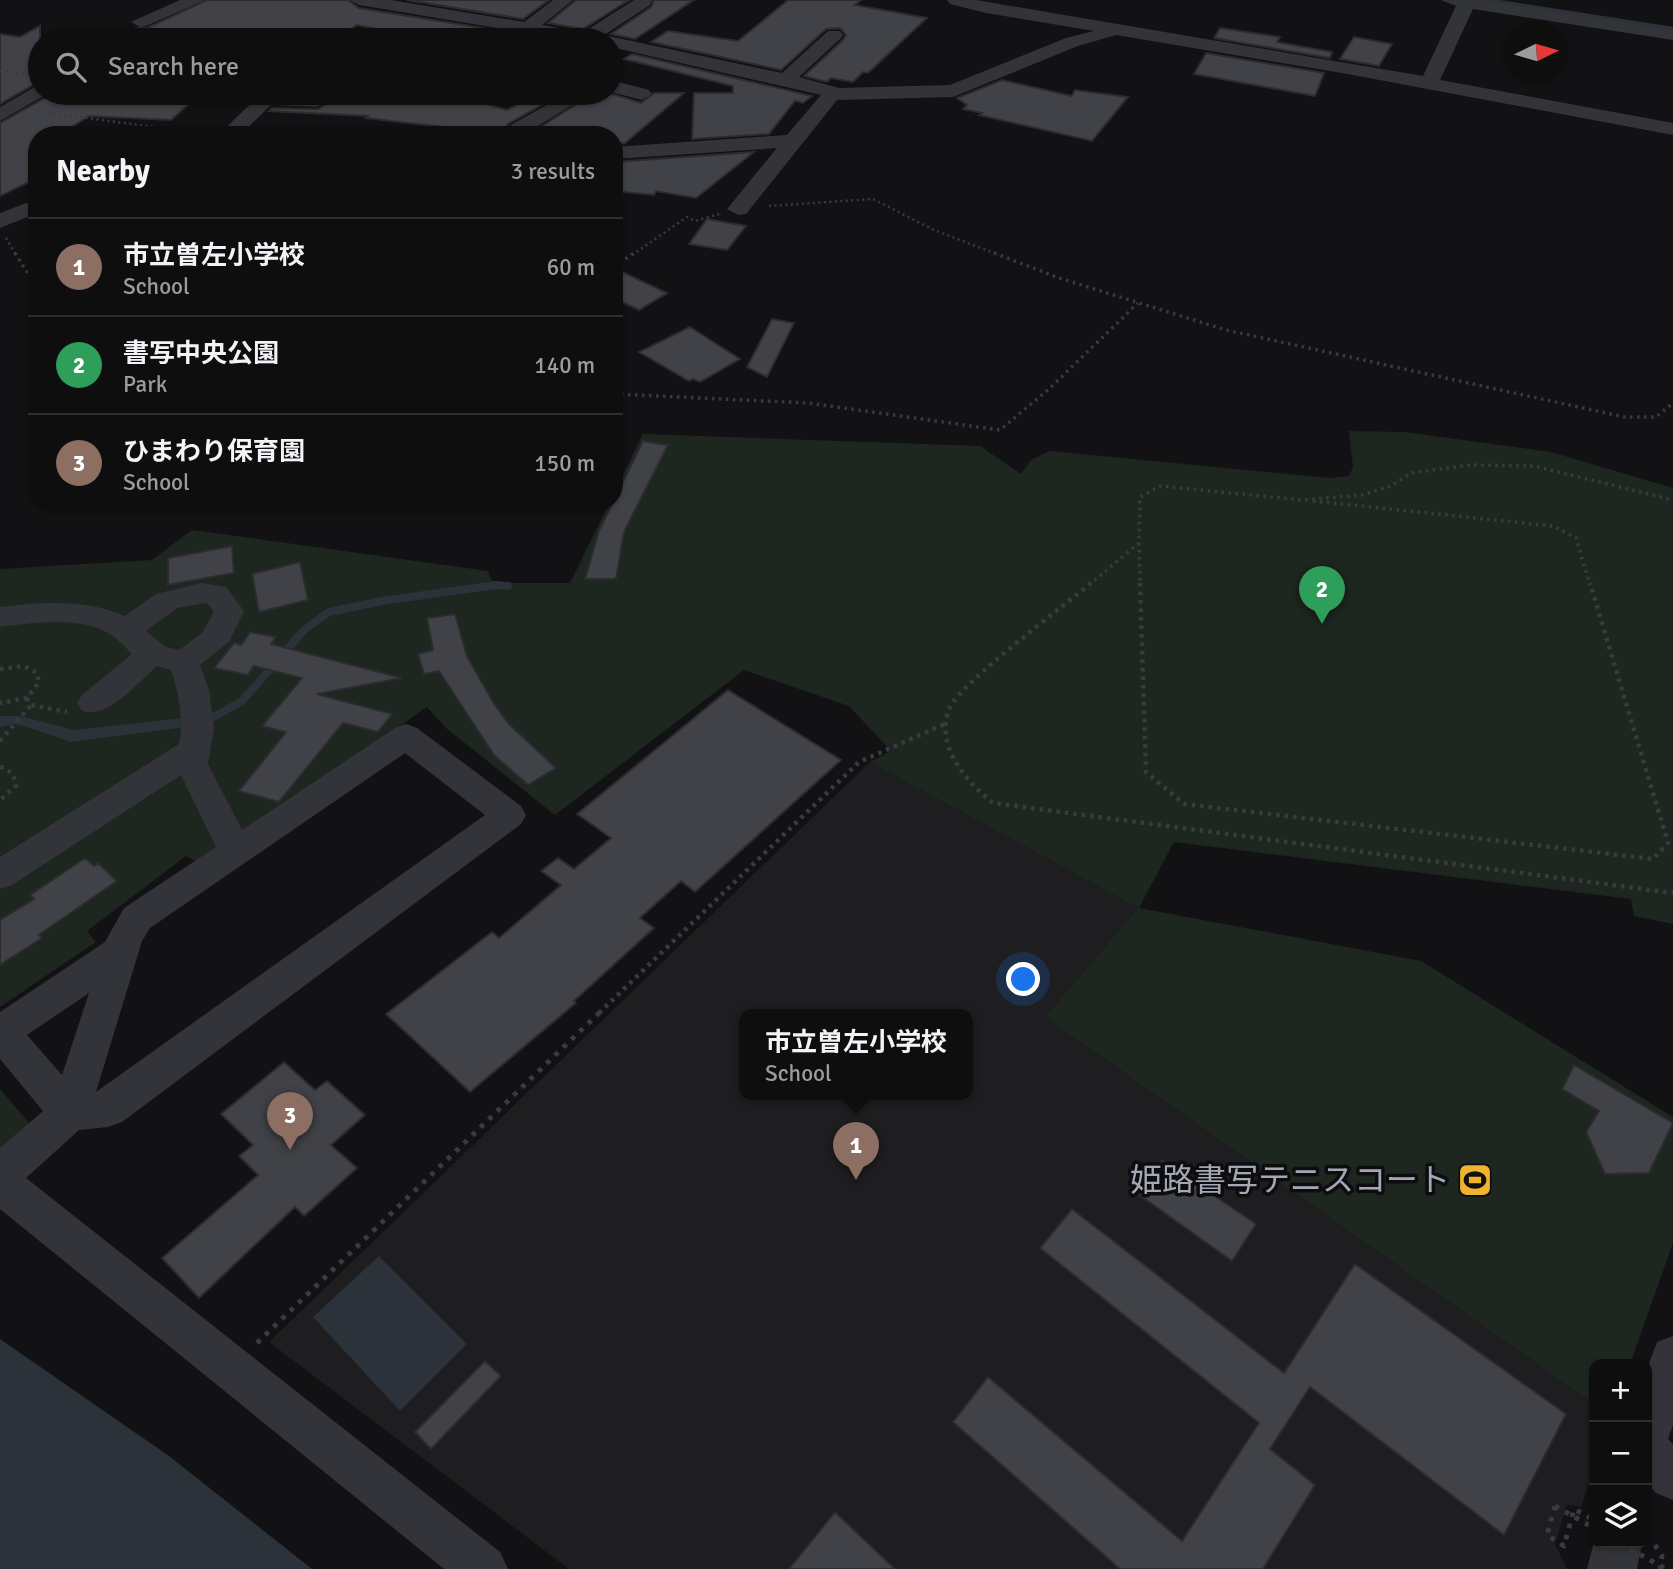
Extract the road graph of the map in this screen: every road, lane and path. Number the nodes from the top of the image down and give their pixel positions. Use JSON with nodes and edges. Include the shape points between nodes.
{"nodes":[{"id":1,"x":146,"y":0,"type":"edge"},
{"id":2,"x":195,"y":0,"type":"edge"},
{"id":3,"x":359,"y":0,"type":"edge"},
{"id":4,"x":538,"y":0,"type":"edge"},
{"id":5,"x":644,"y":1,"type":"edge"},
{"id":6,"x":964,"y":1,"type":"edge"},
{"id":7,"x":1461,"y":1,"type":"edge"},
{"id":8,"x":561,"y":2,"type":"edge"},
{"id":9,"x":140,"y":22,"type":"junction"},
{"id":10,"x":528,"y":27,"type":"junction"},
{"id":11,"x":133,"y":28,"type":"edge"},
{"id":12,"x":534,"y":28,"type":"edge"},
{"id":13,"x":608,"y":28,"type":"edge"},
{"id":14,"x":1115,"y":31,"type":"junction"},
{"id":15,"x":834,"y":35,"type":"dead end"},
{"id":16,"x":1673,"y":35,"type":"edge"},
{"id":17,"x":688,"y":41,"type":"dead end"},
{"id":18,"x":623,"y":44,"type":"edge"},
{"id":19,"x":751,"y":52,"type":"dead end"},
{"id":20,"x":671,"y":54,"type":"junction"},
{"id":21,"x":733,"y":68,"type":"junction"},
{"id":22,"x":0,"y":71,"type":"edge"},
{"id":23,"x":28,"y":74,"type":"edge"},
{"id":24,"x":786,"y":79,"type":"junction"},
{"id":25,"x":1429,"y":83,"type":"junction"},
{"id":26,"x":623,"y":89,"type":"edge"},
{"id":27,"x":642,"y":94,"type":"dead end"},
{"id":28,"x":838,"y":94,"type":"junction"},
{"id":29,"x":28,"y":97,"type":"edge"},
{"id":30,"x":261,"y":105,"type":"edge"},
{"id":31,"x":559,"y":105,"type":"edge"},
{"id":32,"x":551,"y":109,"type":"junction"},
{"id":33,"x":6,"y":111,"type":"edge"},
{"id":34,"x":576,"y":116,"type":"dead end"},
{"id":35,"x":135,"y":126,"type":"edge"},
{"id":36,"x":238,"y":126,"type":"edge"},
{"id":37,"x":526,"y":126,"type":"edge"},
{"id":38,"x":1673,"y":129,"type":"edge"},
{"id":39,"x":794,"y":141,"type":"junction"},
{"id":40,"x":623,"y":152,"type":"edge"},
{"id":41,"x":738,"y":209,"type":"junction"},
{"id":42,"x":28,"y":211,"type":"edge"},
{"id":43,"x":2,"y":228,"type":"edge"},
{"id":44,"x":623,"y":261,"type":"edge"},
{"id":45,"x":28,"y":273,"type":"edge"},
{"id":46,"x":1138,"y":303,"type":"junction"},
{"id":47,"x":623,"y":394,"type":"edge"},
{"id":48,"x":1673,"y":403,"type":"edge"},
{"id":49,"x":1302,"y":500,"type":"junction"},
{"id":50,"x":1673,"y":500,"type":"edge"},
{"id":51,"x":1139,"y":543,"type":"junction"},
{"id":52,"x":0,"y":617,"type":"edge"},
{"id":53,"x":127,"y":633,"type":"junction"},
{"id":54,"x":152,"y":654,"type":"junction"},
{"id":55,"x":183,"y":661,"type":"junction"},
{"id":56,"x":0,"y":669,"type":"edge"},
{"id":57,"x":27,"y":698,"type":"junction"},
{"id":58,"x":93,"y":703,"type":"joint"},
{"id":59,"x":0,"y":704,"type":"edge"},
{"id":60,"x":31,"y":705,"type":"junction"},
{"id":61,"x":948,"y":723,"type":"junction"},
{"id":62,"x":197,"y":731,"type":"junction"},
{"id":63,"x":0,"y":741,"type":"edge"},
{"id":64,"x":0,"y":768,"type":"edge"},
{"id":65,"x":203,"y":787,"type":"junction"},
{"id":66,"x":134,"y":790,"type":"junction"},
{"id":67,"x":0,"y":800,"type":"edge"},
{"id":68,"x":236,"y":852,"type":"junction"},
{"id":69,"x":0,"y":875,"type":"edge"},
{"id":70,"x":1673,"y":893,"type":"edge"},
{"id":71,"x":121,"y":951,"type":"junction"},
{"id":72,"x":70,"y":1113,"type":"junction"},
{"id":73,"x":0,"y":1174,"type":"edge"},
{"id":74,"x":0,"y":1183,"type":"edge"},
{"id":75,"x":1673,"y":1358,"type":"edge"},
{"id":76,"x":231,"y":1368,"type":"junction"},
{"id":77,"x":1651,"y":1422,"type":"edge"},
{"id":78,"x":1652,"y":1456,"type":"edge"},
{"id":79,"x":1673,"y":1475,"type":"edge"},
{"id":80,"x":1572,"y":1516,"type":"edge"},
{"id":81,"x":1572,"y":1516,"type":"edge"},
{"id":82,"x":1572,"y":1516,"type":"edge"},
{"id":83,"x":1572,"y":1516,"type":"edge"},
{"id":84,"x":1589,"y":1517,"type":"edge"},
{"id":85,"x":1589,"y":1525,"type":"edge"},
{"id":86,"x":1627,"y":1548,"type":"edge"},
{"id":87,"x":1638,"y":1548,"type":"edge"},
{"id":88,"x":1643,"y":1548,"type":"edge"},
{"id":89,"x":483,"y":1569,"type":"edge"},
{"id":90,"x":1612,"y":1569,"type":"edge"},
{"id":91,"x":1660,"y":1569,"type":"edge"},
{"id":92,"x":1666,"y":1569,"type":"edge"}],
"edges":[{"from":1,"to":9,"type":"street"},
{"from":2,"to":9,"type":"street"},
{"from":3,"to":10,"type":"street"},
{"from":4,"to":8,"type":"street"},
{"from":5,"to":13,"type":"street"},
{"from":6,"to":14,"type":"street"},
{"from":7,"to":16,"type":"street"},
{"from":7,"to":25,"type":"street"},
{"from":8,"to":10,"type":"street"},
{"from":9,"to":11,"type":"street"},
{"from":10,"to":12,"type":"street"},
{"from":14,"to":25,"type":"street"},
{"from":14,"to":28,"type":"street","via":[[1072,42],[953,91]]},
{"from":15,"to":24,"type":"street"},
{"from":17,"to":20,"type":"street"},
{"from":18,"to":20,"type":"street"},
{"from":19,"to":21,"type":"street"},
{"from":20,"to":21,"type":"street"},
{"from":21,"to":24,"type":"street"},
{"from":22,"to":23,"type":"path"},
{"from":24,"to":28,"type":"street"},
{"from":25,"to":38,"type":"street"},
{"from":26,"to":27,"type":"street"},
{"from":28,"to":39,"type":"street","via":[[830,96]]},
{"from":29,"to":33,"type":"street"},
{"from":30,"to":36,"type":"street"},
{"from":31,"to":32,"type":"street"},
{"from":32,"to":34,"type":"street"},
{"from":32,"to":37,"type":"street"},
{"from":33,"to":35,"type":"path"},
{"from":39,"to":40,"type":"street"},
{"from":39,"to":41,"type":"street"},
{"from":41,"to":44,"type":"path","via":[[695,221],[687,217]]},
{"from":41,"to":46,"type":"path","via":[[873,199],[934,230]]},
{"from":42,"to":43,"type":"street"},
{"from":43,"to":45,"type":"path"},
{"from":46,"to":47,"type":"path","via":[[1000,430],[798,400]]},
{"from":46,"to":48,"type":"path","via":[[1285,344],[1624,417],[1656,417]]},
{"from":49,"to":50,"type":"path","via":[[1362,495],[1391,486],[1411,473],[1470,465],[1534,466]]},
{"from":49,"to":51,"type":"path","via":[[1160,486],[1140,497]]},
{"from":49,"to":51,"type":"path","via":[[1553,526],[1576,538],[1668,843],[1653,859],[1184,804],[1146,772]]},
{"from":51,"to":61,"type":"path","via":[[972,682],[950,706]]},
{"from":52,"to":53,"type":"street","via":[[83,615],[111,621]]},
{"from":53,"to":54,"type":"street"},
{"from":53,"to":55,"type":"street","via":[[143,613],[162,603],[181,595],[216,594],[229,611],[225,625],[199,653]]},
{"from":54,"to":55,"type":"street"},
{"from":54,"to":58,"type":"street"},
{"from":55,"to":62,"type":"street"},
{"from":56,"to":57,"type":"path","via":[[24,666],[37,673],[39,682]]},
{"from":57,"to":59,"type":"path"},
{"from":57,"to":60,"type":"path"},
{"from":58,"to":60,"type":"path","via":[[66,712]]},
{"from":60,"to":63,"type":"path"},
{"from":61,"to":70,"type":"path","via":[[951,753],[966,781],[993,803]]},
{"from":61,"to":76,"type":"path","via":[[859,762]]},
{"from":62,"to":65,"type":"street","via":[[192,764]]},
{"from":62,"to":66,"type":"street"},
{"from":64,"to":67,"type":"path","via":[[12,774],[16,786]]},
{"from":65,"to":66,"type":"street","via":[[159,785]]},
{"from":65,"to":68,"type":"street"},
{"from":66,"to":69,"type":"street"},
{"from":68,"to":71,"type":"street","via":[[138,918]]},
{"from":68,"to":72,"type":"street","via":[[406,736],[509,816],[108,1109]]},
{"from":71,"to":72,"type":"street"},
{"from":71,"to":72,"type":"street","via":[[1,1032]]},
{"from":72,"to":73,"type":"street"},
{"from":74,"to":76,"type":"street"},
{"from":75,"to":77,"type":"street"},
{"from":76,"to":89,"type":"street"},
{"from":78,"to":79,"type":"street"},
{"from":80,"to":84,"type":"path","bridge":true,"via":[[1574,1508]]},
{"from":81,"to":82,"type":"path","bridge":true,"via":[[1564,1546],[1547,1535],[1555,1506]]},
{"from":83,"to":85,"type":"path","bridge":true},
{"from":86,"to":90,"type":"street"},
{"from":87,"to":92,"type":"path","bridge":true},
{"from":88,"to":91,"type":"path","via":[[1662,1556]]}]}
